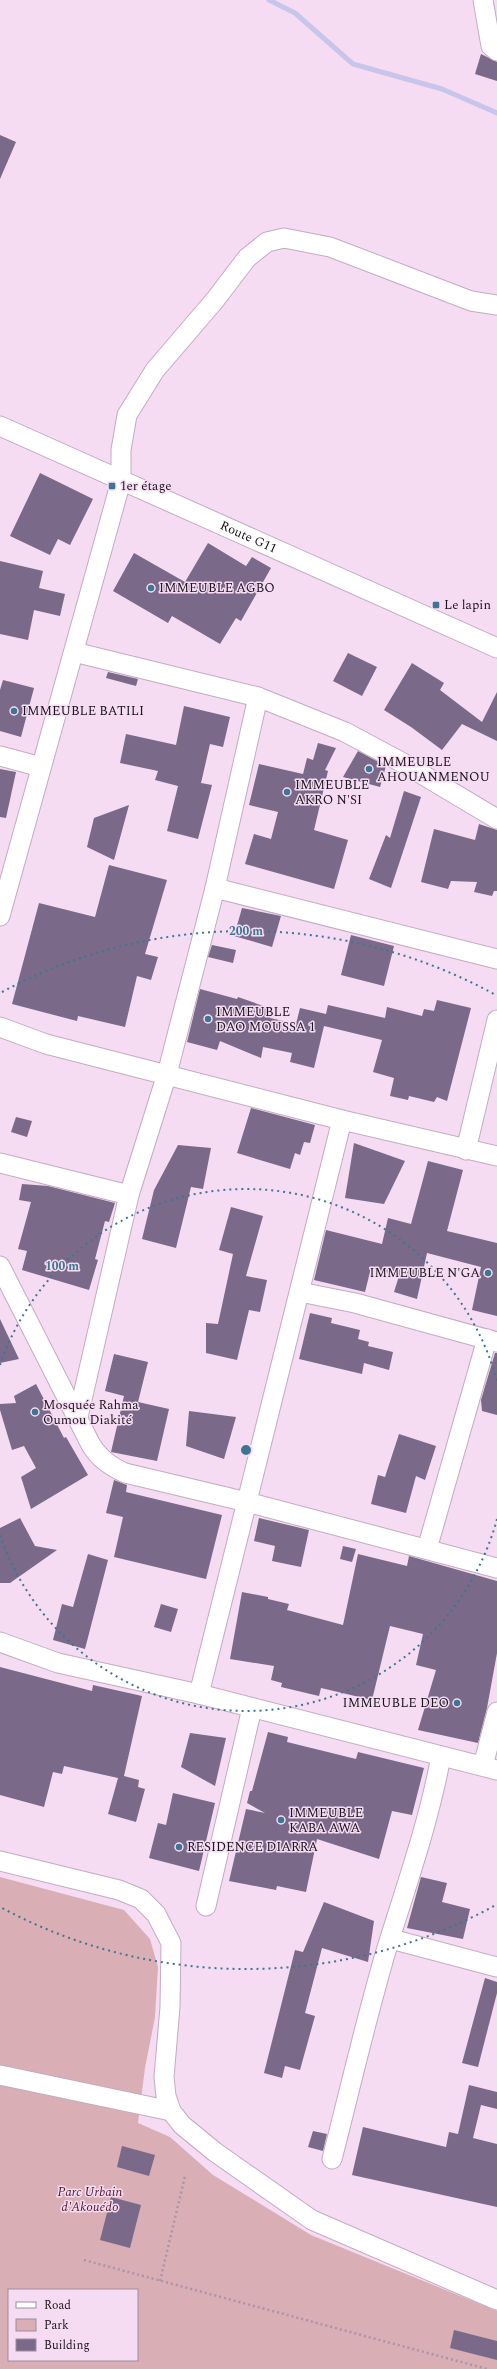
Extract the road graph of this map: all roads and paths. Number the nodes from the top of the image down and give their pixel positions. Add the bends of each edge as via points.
1 (483, 0) edge
2 (497, 51) edge
3 (497, 305) edge
4 (0, 426) edge
5 (121, 481) junction
6 (497, 648) edge
7 (74, 652) junction
8 (258, 697) junction
9 (0, 756) edge
10 (41, 766) junction
11 (497, 818) edge
12 (215, 888) junction
13 (0, 916) edge
14 (497, 959) edge
15 (497, 1020) edge
16 (0, 1027) edge
17 (167, 1074) junction
18 (342, 1120) junction
19 (466, 1150) junction
20 (497, 1156) edge
21 (0, 1163) edge
22 (129, 1195) junction
23 (0, 1266) edge
24 (300, 1292) junction
25 (492, 1340) edge
26 (78, 1417) junction
27 (248, 1502) junction
28 (427, 1549) junction
29 (497, 1568) edge
30 (0, 1642) edge
31 (199, 1694) junction
32 (252, 1708) junction
33 (497, 1712) edge
34 (441, 1756) junction
35 (490, 1768) edge
36 (0, 1861) edge
37 (206, 1906) dead end
38 (391, 1939) junction
39 (497, 1967) edge
40 (0, 2075) edge
41 (171, 2111) junction
42 (332, 2158) dead end
43 (185, 2176) dead end
44 (84, 2260) dead end
45 (160, 2281) junction
46 (497, 2300) edge
47 (487, 2369) edge

1 - 2 street via 491,46
3 - 5 street via 471,301 330,247 284,238 267,242 247,258 155,370 127,414 121,450
4 - 5 street, Route G11
5 - 6 street, Route G11
5 - 7 street
7 - 8 street
7 - 10 street
8 - 11 street via 346,732
8 - 12 street
9 - 10 street
10 - 13 street
12 - 14 street
12 - 17 street
15 - 19 street
16 - 17 street via 46,1044
17 - 18 street
17 - 22 street
18 - 19 street
18 - 24 street
19 - 20 street
21 - 22 street
22 - 26 street
23 - 26 street
24 - 25 street via 355,1303
24 - 27 street
25 - 28 street
26 - 27 street via 99,1457 125,1473
27 - 28 street
27 - 31 street
28 - 29 street
30 - 31 street via 58,1663
31 - 32 street
32 - 34 street
32 - 37 street
33 - 35 street
34 - 35 street
34 - 38 street via 426,1826
36 - 41 street via 119,1890 140,1899 156,1914 171,1943 170,2007 164,2077
38 - 39 street
38 - 42 street
40 - 41 street
41 - 46 street via 182,2125 216,2152 312,2220
43 - 45 path
44 - 45 path
45 - 47 path

